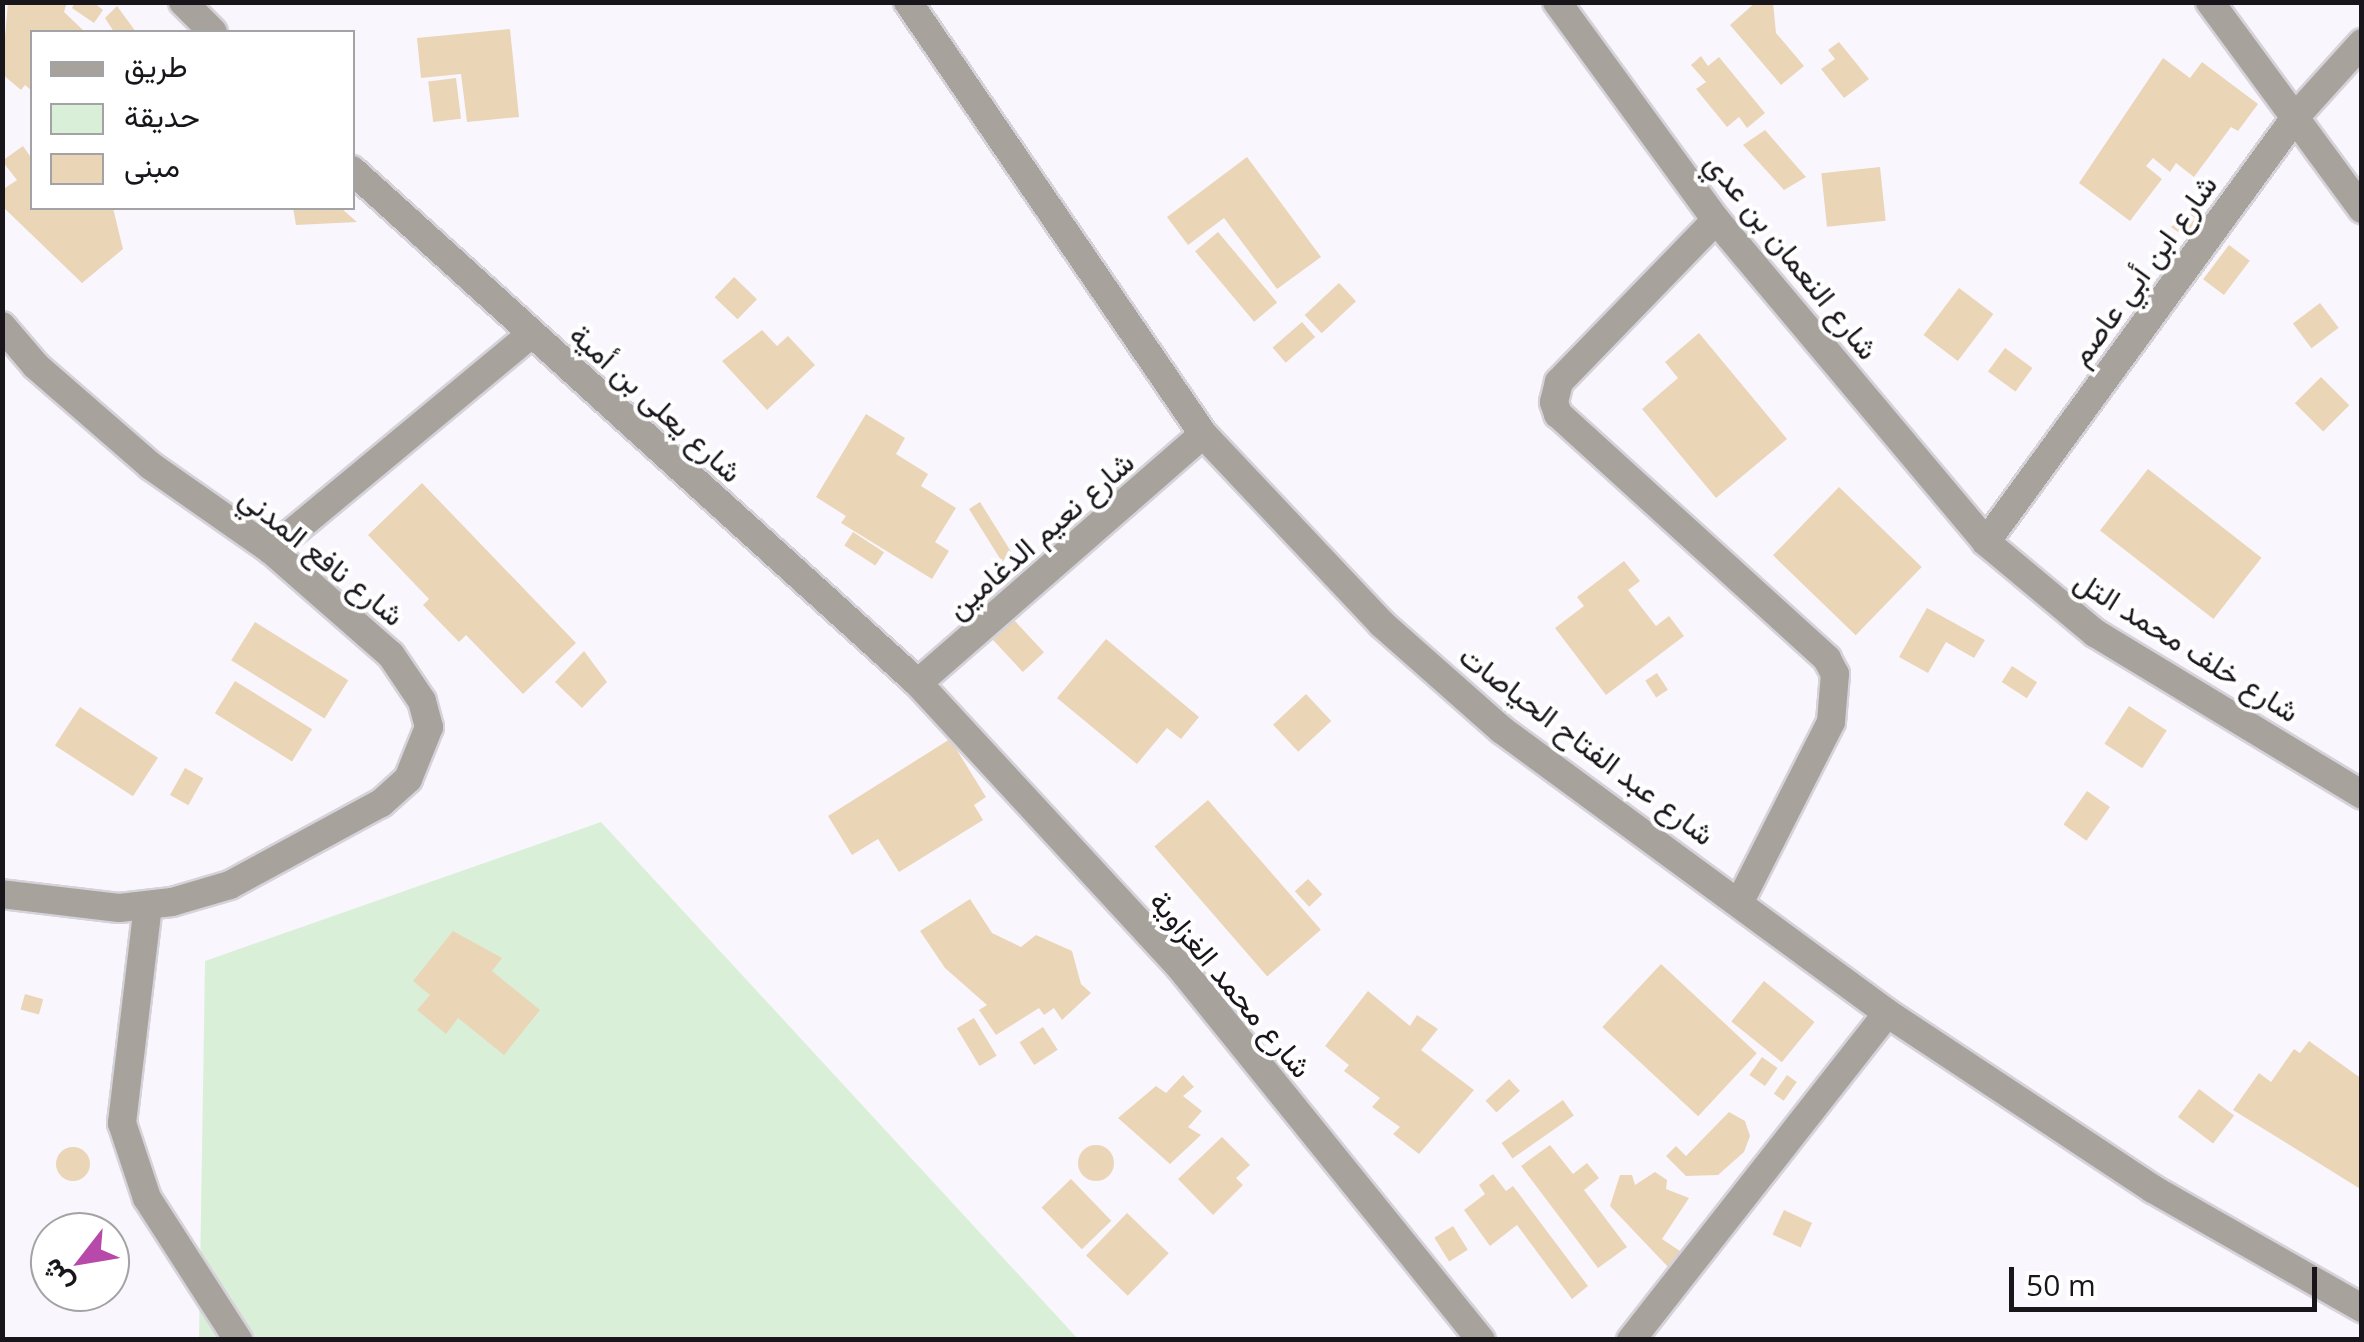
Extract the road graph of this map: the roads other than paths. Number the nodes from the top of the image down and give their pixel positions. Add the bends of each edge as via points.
1 (183, 2) edge
2 (908, 2) edge
3 (1557, 2) edge
4 (2210, 2) edge
5 (211, 30) edge
6 (2362, 44) edge
7 (2296, 116) junction
8 (355, 173) edge
9 (2362, 210) edge
10 (1716, 220) junction
11 (2, 326) edge
12 (530, 334) junction
13 (1203, 434) junction
14 (1986, 542) junction
15 (271, 550) junction
16 (918, 683) junction
17 (2362, 795) edge
18 (2, 894) edge
19 (1740, 902) junction
20 (148, 905) junction
21 (1887, 1013) junction
22 (2362, 1308) edge
23 (238, 1340) edge
24 (1480, 1340) edge
25 (1631, 1340) edge

1 - 5 street
2 - 13 street, شارع عبد الفتاح الحياصات
3 - 10 street, شارع النعمان بن عدي
4 - 7 street
6 - 7 street, شارع ابن أبي عاصم
7 - 9 street
7 - 14 street, شارع ابن أبي عاصم
8 - 12 street, شارع يعلى بن أمية
10 - 14 street, شارع النعمان بن عدي
10 - 19 street via 1559,382 1554,402 1558,414 1827,658 1835,674 1830,722
11 - 15 street, شارع نافع المدني via 36,366 150,466
12 - 15 street
12 - 16 street, شارع يعلى بن أمية
13 - 16 street, شارع نعيم الدغامين
13 - 19 street, شارع عبد الفتاح الحياصات via 1320,563 1476,706
14 - 17 street, شارع خلف محمد التل via 2095,633
15 - 20 street, شارع نافع المدني via 391,655 422,701 429,727 422,753 408,779 381,803 308,848 230,885
16 - 24 street, شارع محمد الغزاوية via 1180,967
18 - 20 street, شارع نافع المدني via 119,908
19 - 21 street, شارع عبد الفتاح الحياصات
20 - 23 street via 122,1124 147,1198
21 - 22 street, شارع عبد الفتاح الحياصات via 2152,1189
21 - 25 street

